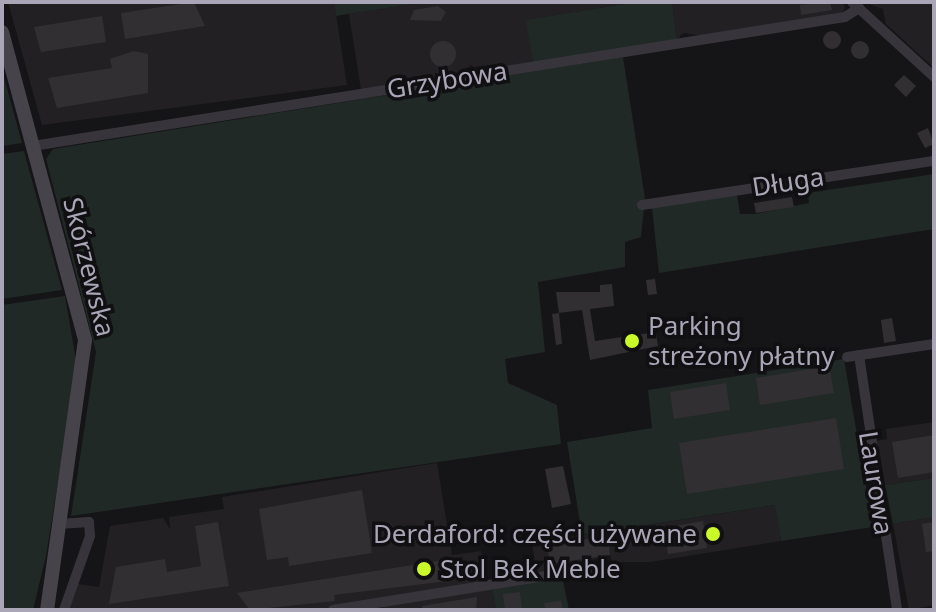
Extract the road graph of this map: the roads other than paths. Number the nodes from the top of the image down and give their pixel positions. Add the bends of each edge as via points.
1 (856, 5) edge
2 (2, 32) edge
3 (934, 77) edge
4 (33, 146) junction
5 (934, 161) edge
6 (642, 205) dead end
7 (934, 344) edge
8 (859, 355) junction
9 (847, 357) dead end
10 (59, 524) junction
11 (594, 568) dead end
12 (44, 610) edge
13 (64, 610) edge
14 (333, 610) edge
15 (897, 610) edge

1 - 3 street
1 - 4 street, Grzybowa via 845,17
2 - 4 street, Skórzewska
4 - 10 street, Skórzewska via 86,353
5 - 6 street, Długa
7 - 8 street
8 - 9 street
8 - 15 street, Laurowa
10 - 12 street, Skórzewska
10 - 13 street via 89,522 90,531
11 - 14 street

